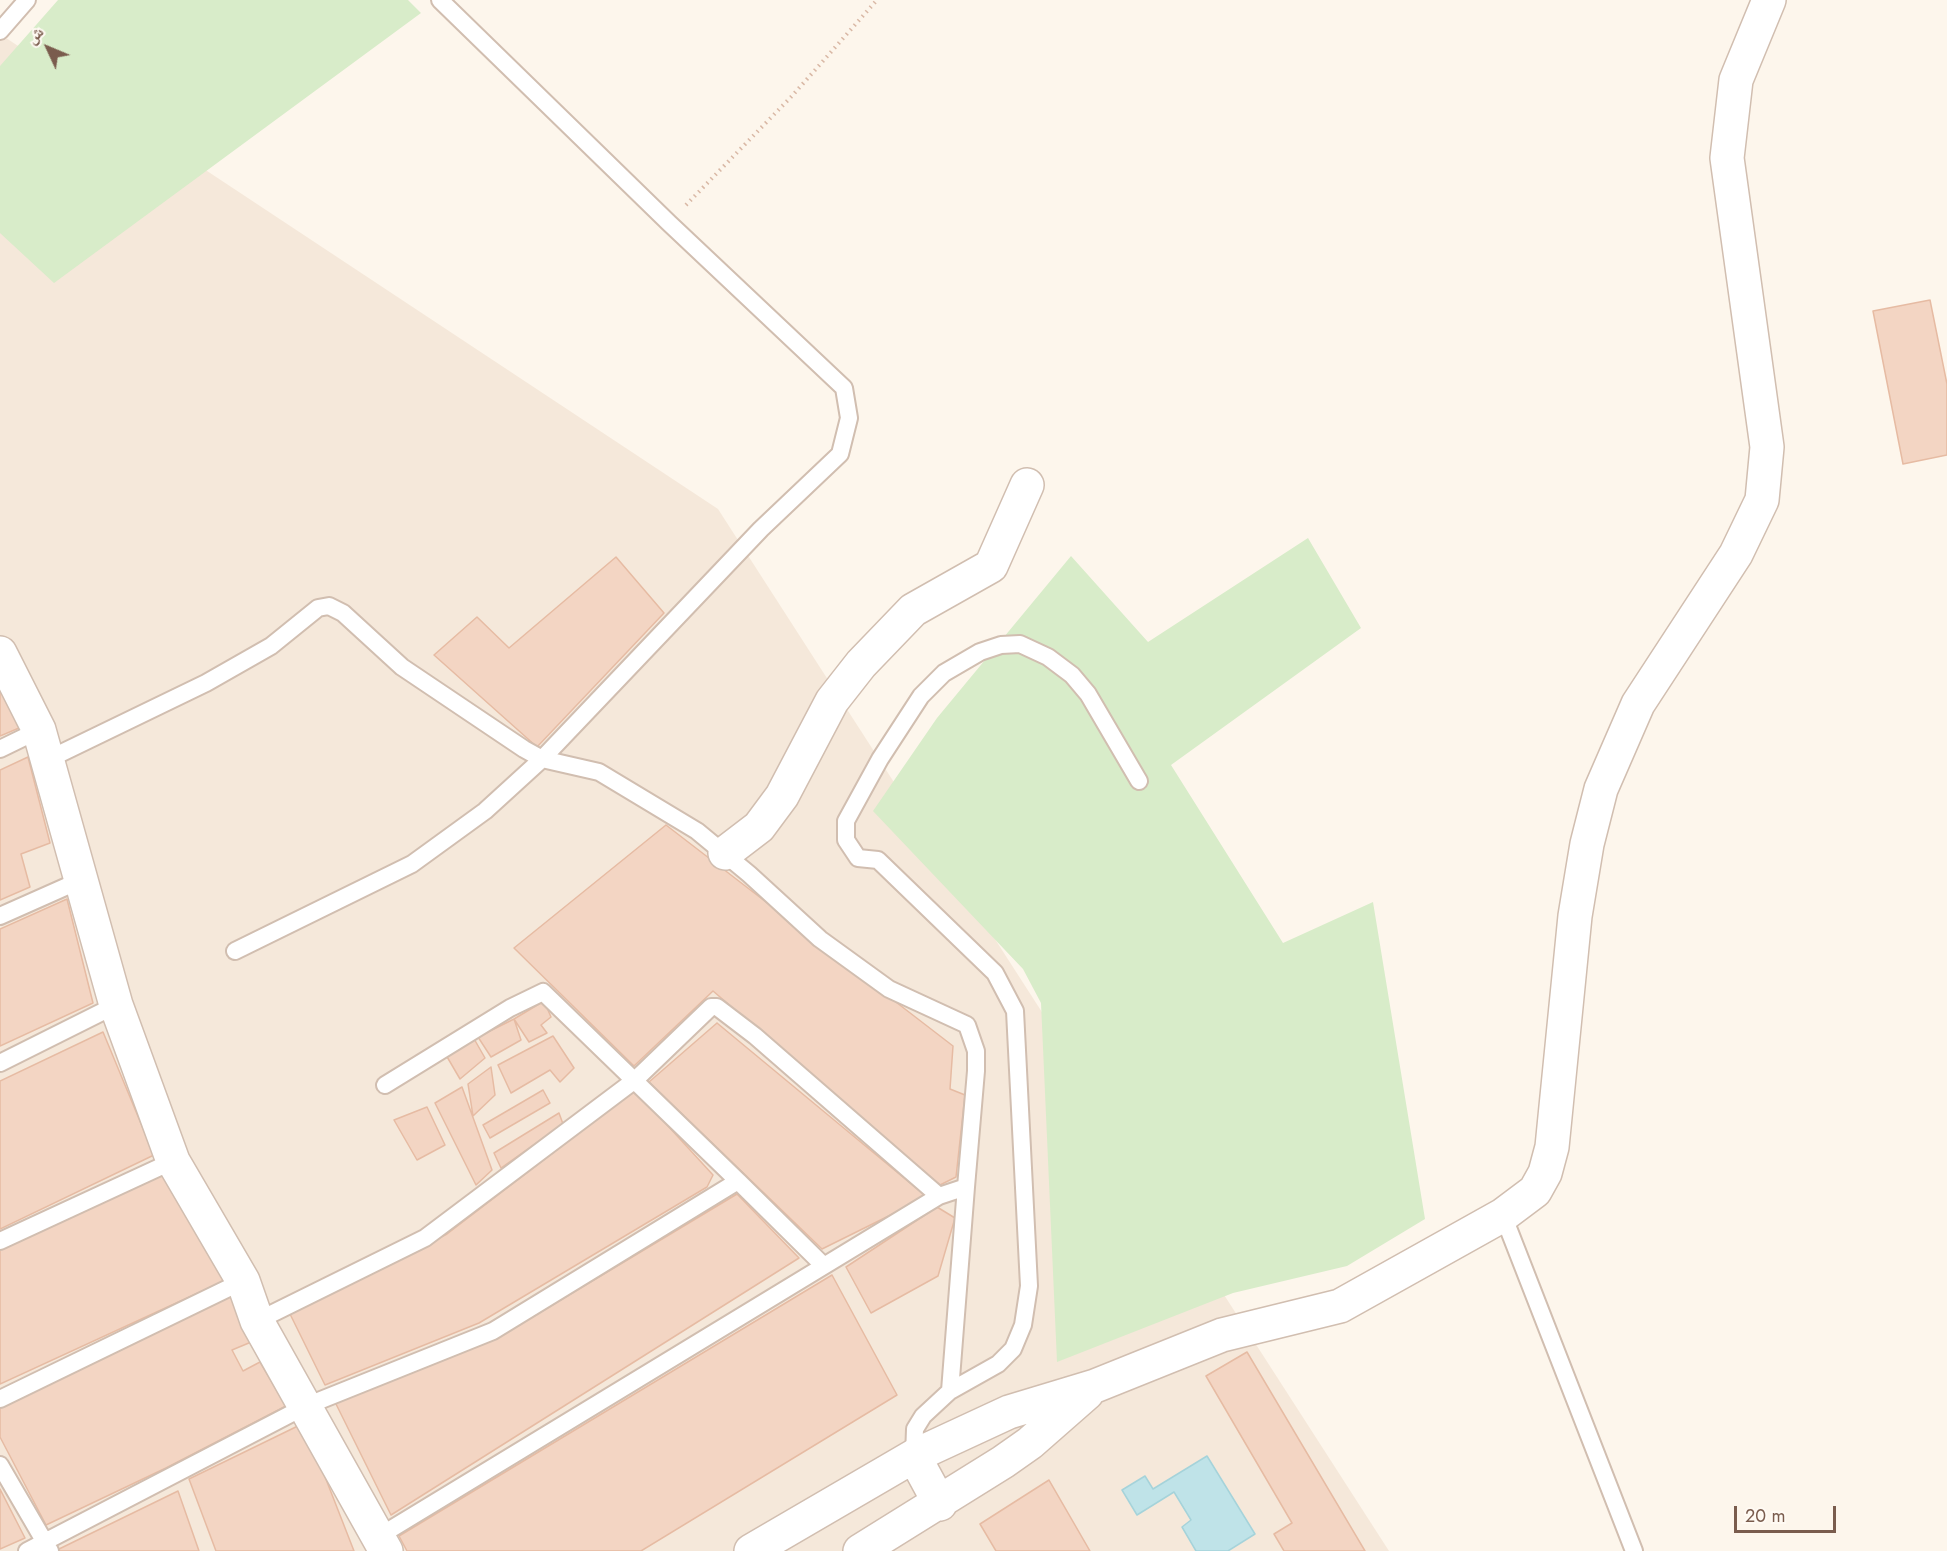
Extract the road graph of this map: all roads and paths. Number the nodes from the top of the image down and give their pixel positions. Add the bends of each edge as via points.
1 (27, 0) edge
2 (440, 0) edge
3 (877, 0) edge
4 (1769, 0) edge
5 (0, 31) edge
6 (669, 223) junction
7 (1028, 484) dead end
8 (0, 653) edge
9 (44, 745) junction
10 (0, 749) edge
11 (542, 759) junction
12 (1139, 781) dead end
13 (725, 853) junction
14 (81, 880) junction
15 (0, 916) edge
16 (235, 951) dead end
17 (116, 1005) junction
18 (0, 1063) edge
19 (635, 1080) junction
20 (385, 1085) dead end
21 (173, 1161) junction
22 (738, 1181) junction
23 (966, 1187) junction
24 (939, 1196) junction
25 (1503, 1215) junction
26 (0, 1241) edge
27 (824, 1266) junction
28 (243, 1281) junction
29 (257, 1321) junction
30 (1095, 1386) junction
31 (950, 1391) junction
32 (0, 1399) edge
33 (306, 1406) junction
34 (914, 1456) junction
35 (0, 1465) edge
36 (940, 1504) junction
37 (382, 1544) edge
38 (48, 1547) edge
39 (27, 1551) edge
40 (751, 1551) edge
41 (860, 1551) edge
42 (1635, 1551) edge

1 - 5 lane
2 - 6 lane
3 - 6 path via 792,96
4 - 25 street via 1736,80 1727,158 1767,447 1762,500 1736,554 1638,704 1601,789 1575,916 1552,1147 1545,1173 1534,1191
6 - 11 lane via 844,388 849,418 840,454 753,538
7 - 13 street via 991,566 913,610 861,664 832,701 782,796 759,827
8 - 9 street
9 - 10 lane
9 - 11 lane via 206,683 271,646 318,608 329,606 343,613 402,667
9 - 14 street
11 - 13 lane via 599,772 697,831
11 - 16 lane via 485,811 412,864
12 - 31 lane via 1088,694 1072,675 1048,657 1020,644 1001,645 944,673 921,696 846,821 846,840 858,858 878,860 986,965 1005,988 1015,1011 1029,1286 1023,1325 1013,1349 998,1364
13 - 23 lane via 820,939 890,989 966,1025 972,1035 976,1061
14 - 15 lane
14 - 17 street
17 - 18 lane
17 - 21 street
19 - 20 lane via 543,992
19 - 22 lane
19 - 24 lane via 707,1010 717,1007
19 - 29 lane via 424,1238
21 - 26 lane
21 - 28 street
22 - 27 lane
22 - 33 lane via 493,1331
23 - 24 lane
23 - 31 lane
24 - 27 lane
25 - 30 street via 1340,1306 1222,1335
25 - 42 lane
27 - 37 lane
28 - 29 street
28 - 32 lane
29 - 33 street
30 - 34 street via 1009,1412
30 - 36 street via 1030,1443
31 - 34 lane via 915,1429
33 - 37 street
33 - 38 lane
34 - 36 street
34 - 40 street
35 - 38 lane
36 - 41 street
38 - 39 lane

